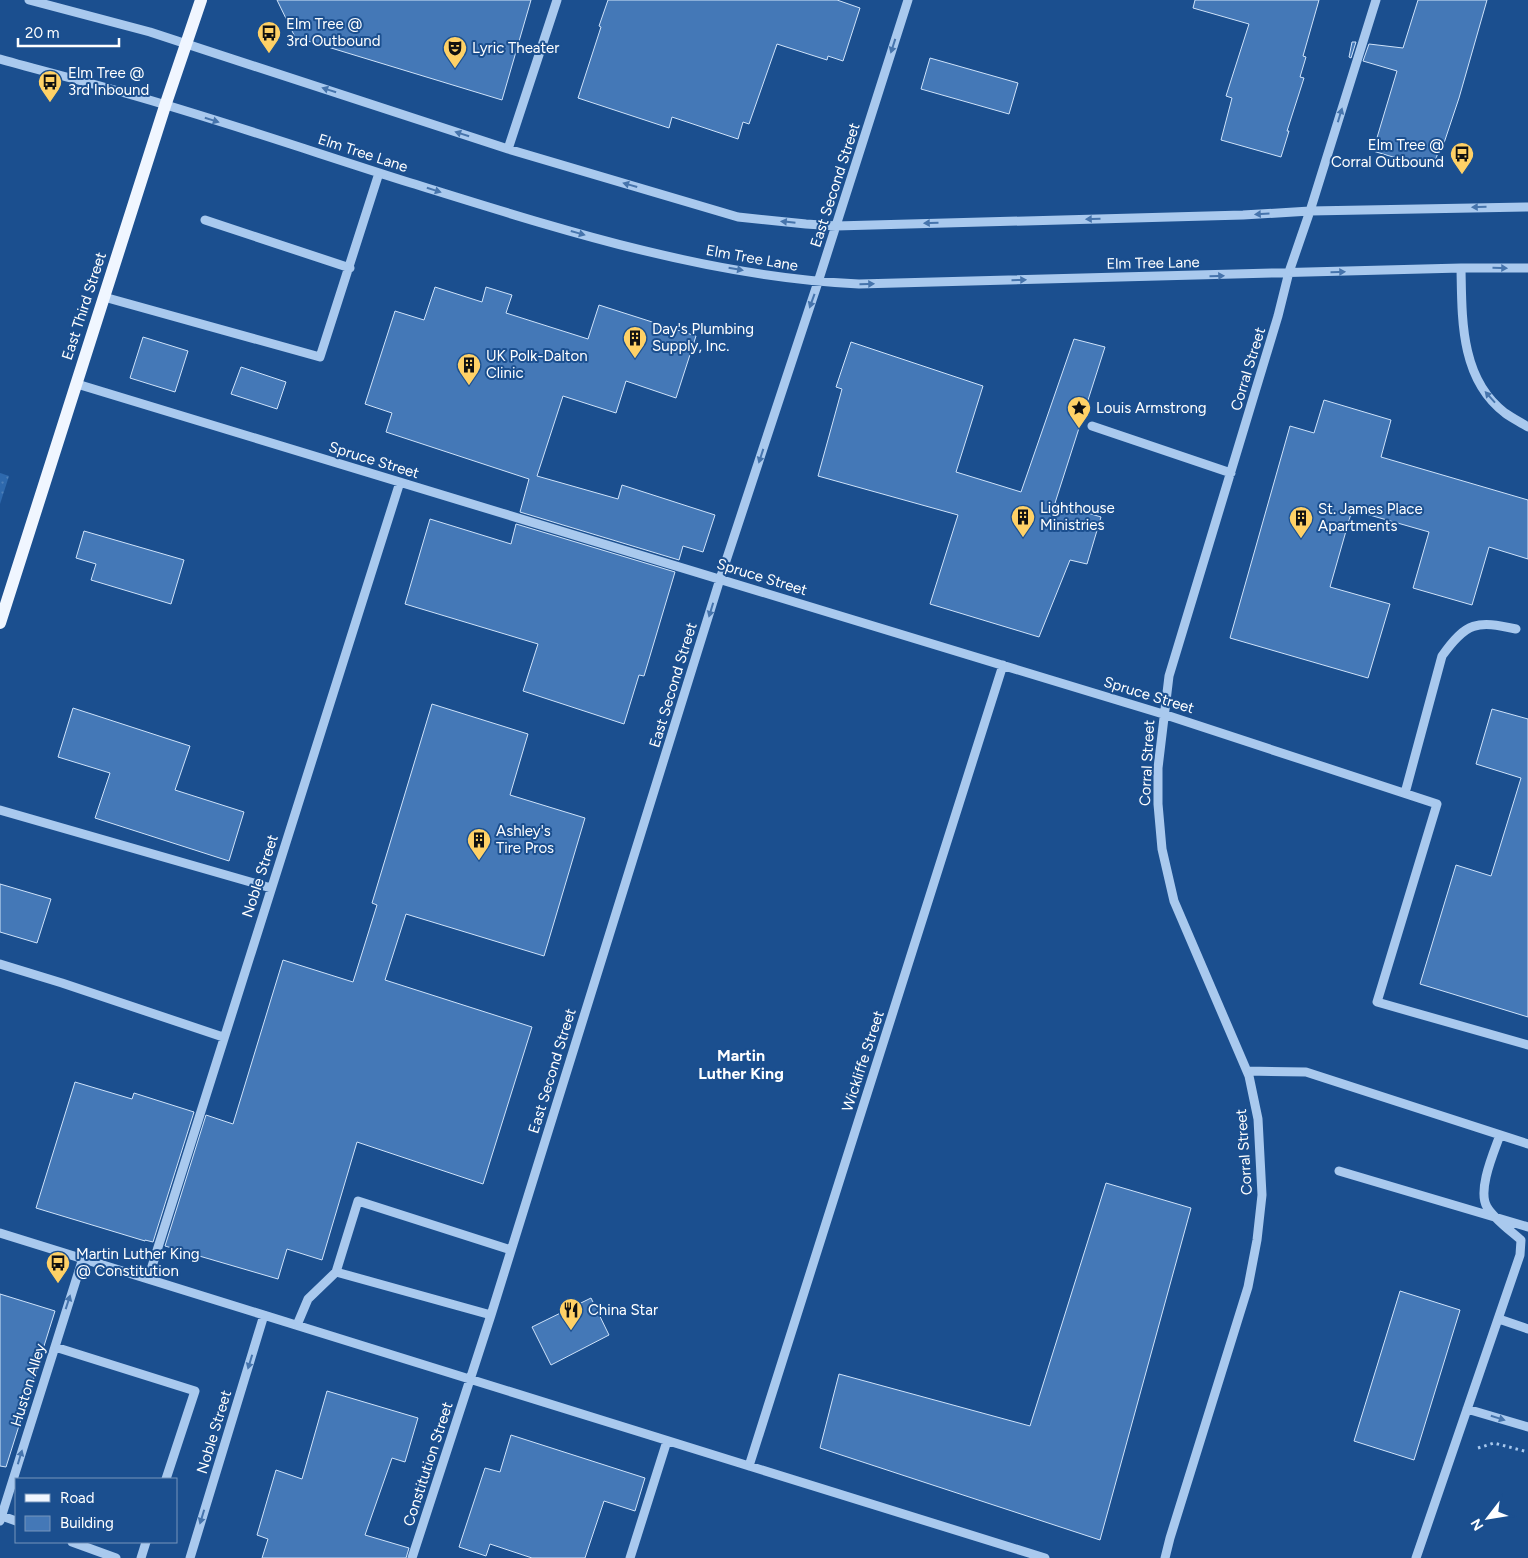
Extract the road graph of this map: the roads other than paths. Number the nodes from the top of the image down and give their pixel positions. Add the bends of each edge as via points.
1 (29, 0) edge
2 (201, 0) edge
3 (557, 0) edge
4 (908, 0) edge
5 (1376, 0) edge
6 (186, 46) junction
7 (0, 59) edge
8 (165, 106) junction
9 (508, 149) junction
10 (379, 173) junction
11 (1528, 207) edge
12 (1310, 212) junction
13 (205, 220) dead end
14 (836, 226) junction
15 (350, 268) junction
16 (1461, 268) junction
17 (1528, 268) edge
18 (1289, 272) junction
19 (818, 282) junction
20 (104, 298) junction
21 (77, 384) junction
22 (1092, 426) dead end
23 (1528, 426) edge
24 (1231, 473) junction
25 (400, 482) junction
26 (720, 579) junction
27 (0, 623) edge
28 (1516, 629) dead end
29 (1003, 665) junction
30 (1163, 714) junction
31 (1405, 794) junction
32 (0, 810) edge
33 (270, 888) junction
34 (0, 964) edge
35 (223, 1037) junction
36 (1528, 1045) edge
37 (1247, 1071) junction
38 (1500, 1135) junction
39 (1528, 1144) edge
40 (1339, 1171) dead end
41 (1496, 1217) junction
42 (1528, 1227) edge
43 (0, 1233) edge
44 (511, 1250) junction
45 (82, 1258) junction
46 (336, 1272) junction
47 (148, 1279) junction
48 (264, 1315) junction
49 (490, 1315) junction
50 (1499, 1319) junction
51 (297, 1325) junction
52 (1528, 1328) edge
53 (54, 1346) junction
54 (470, 1379) junction
55 (1468, 1408) junction
56 (1528, 1427) edge
57 (666, 1440) junction
58 (749, 1466) junction
59 (166, 1478) edge
60 (1, 1518) edge
61 (15, 1521) edge
62 (75, 1543) edge
63 (146, 1543) edge
64 (116, 1558) edge
65 (141, 1558) edge
66 (190, 1558) edge
67 (412, 1558) edge
68 (630, 1558) edge
69 (1045, 1558) edge
70 (1165, 1558) edge
71 (1416, 1558) edge

1 - 6 street via 150,32
2 - 6 main road, East Third Street
3 - 9 street
4 -> 14 street, East Second Street
12 -> 5 street, Corral Street
6 - 8 main road, East Third Street
9 -> 6 street
7 - 8 street, Elm Tree Lane
8 -> 10 street, Elm Tree Lane
8 - 20 main road, East Third Street
14 -> 9 street via 738,217
10 - 15 street
10 -> 19 street, Elm Tree Lane via 635,249 709,265
11 -> 12 street
12 -> 14 street
12 - 18 street, Corral Street
13 - 15 street
14 - 19 street, East Second Street
15 - 20 street via 320,357
16 -> 17 street, Elm Tree Lane
18 -> 16 street, Elm Tree Lane
23 -> 16 street via 1504,412 1485,392 1471,366 1462,312
19 -> 18 street, Elm Tree Lane via 878,284
18 - 24 street, Corral Street
19 -> 26 street, East Second Street
20 - 21 main road, East Third Street
21 - 25 street, Spruce Street
21 - 27 main road, East Third Street
22 - 24 street
24 - 30 street, Corral Street via 1169,676
25 - 26 street, Spruce Street
25 - 33 street, Noble Street
26 - 29 street, Spruce Street
26 -> 44 street, East Second Street
28 - 31 street via 1490,624 1471,626 1453,640 1442,656
29 - 30 street, Spruce Street
29 - 58 street, Wickliffe Street
30 - 31 street, Spruce Street
30 - 37 street, Corral Street via 1158,804 1162,849 1174,901
31 - 36 street, Spruce Street via 1437,804 1377,1002
32 - 33 street
33 - 35 street, Noble Street
34 - 35 street
35 - 47 street, Noble Street
37 - 38 street via 1306,1072
37 - 70 street, Corral Street via 1258,1119 1262,1195 1257,1240 1248,1287
38 - 39 street
38 - 41 street via 1484,1188 1486,1206
40 - 41 street
41 - 42 street
41 - 50 street via 1521,1240 1520,1256
43 - 45 street
44 - 46 street via 358,1201
44 - 49 street, East Second Street
45 - 47 street
53 -> 45 street, Huston Alley
46 - 49 street
46 - 51 street via 308,1299
47 - 48 street
48 - 51 street
48 -> 66 street, Noble Street
49 - 54 street, East Second Street
50 - 52 street
50 - 55 street
51 - 54 street
53 - 59 street via 195,1391
60 -> 53 street, Huston Alley
54 - 57 street
54 - 67 street, Constitution Street
55 -> 56 street
55 - 71 street
57 - 58 street
57 - 68 street
58 - 69 street
60 - 61 street
62 - 64 street
63 - 65 street

